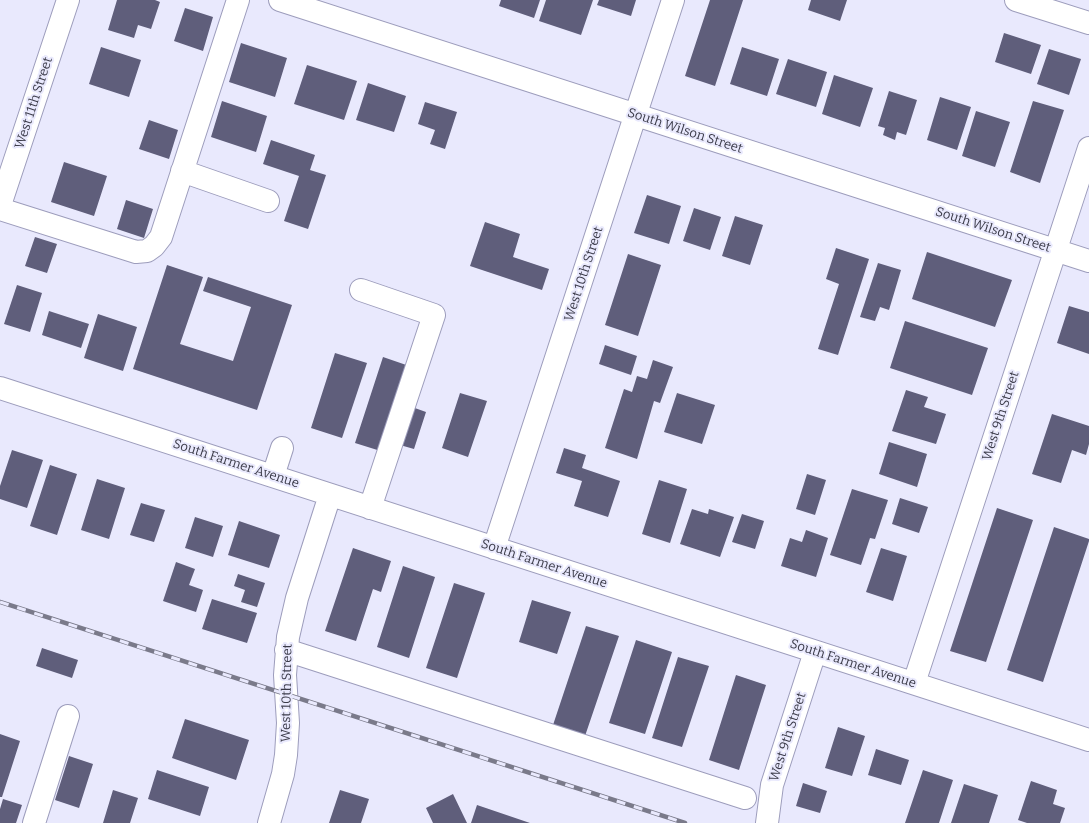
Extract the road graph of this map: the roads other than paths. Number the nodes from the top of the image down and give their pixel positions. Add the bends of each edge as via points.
1 (68, 0) edge
2 (238, 0) edge
3 (280, 0) edge
4 (673, 0) edge
5 (1016, 0) edge
6 (1089, 23) edge
7 (636, 115) junction
8 (1089, 148) edge
9 (182, 171) junction
10 (268, 201) dead end
11 (0, 205) edge
12 (0, 209) edge
13 (1055, 250) junction
14 (1089, 261) edge
15 (361, 290) dead end
16 (0, 388) edge
17 (282, 448) dead end
18 (273, 476) junction
19 (330, 495) junction
20 (370, 508) junction
21 (494, 548) junction
22 (286, 650) junction
23 (815, 652) junction
24 (914, 683) junction
25 (68, 716) dead end
26 (1089, 740) edge
27 (745, 798) dead end
28 (34, 823) edge
29 (269, 823) edge
30 (768, 823) edge

1 - 11 street, West 11th Street
2 - 9 street
3 - 7 street, South Wilson Street
4 - 7 street, West 10th Street
5 - 6 street
7 - 13 street, South Wilson Street
7 - 21 street, West 10th Street
8 - 13 street, West 9th Street
9 - 10 street
9 - 12 street via 161,237 147,251 126,250
13 - 14 street, South Wilson Street
13 - 24 street, West 9th Street
15 - 20 street via 434,315
16 - 18 street, South Farmer Avenue
17 - 18 street
18 - 19 street, South Farmer Avenue
19 - 20 street, South Farmer Avenue
19 - 22 street, West 10th Street via 297,598
20 - 21 street, South Farmer Avenue
21 - 23 street, South Farmer Avenue
22 - 27 street
22 - 29 street, West 10th Street via 287,748 283,774
23 - 24 street, South Farmer Avenue
23 - 30 street, West 9th Street via 772,785
24 - 26 street, South Farmer Avenue
25 - 28 street

